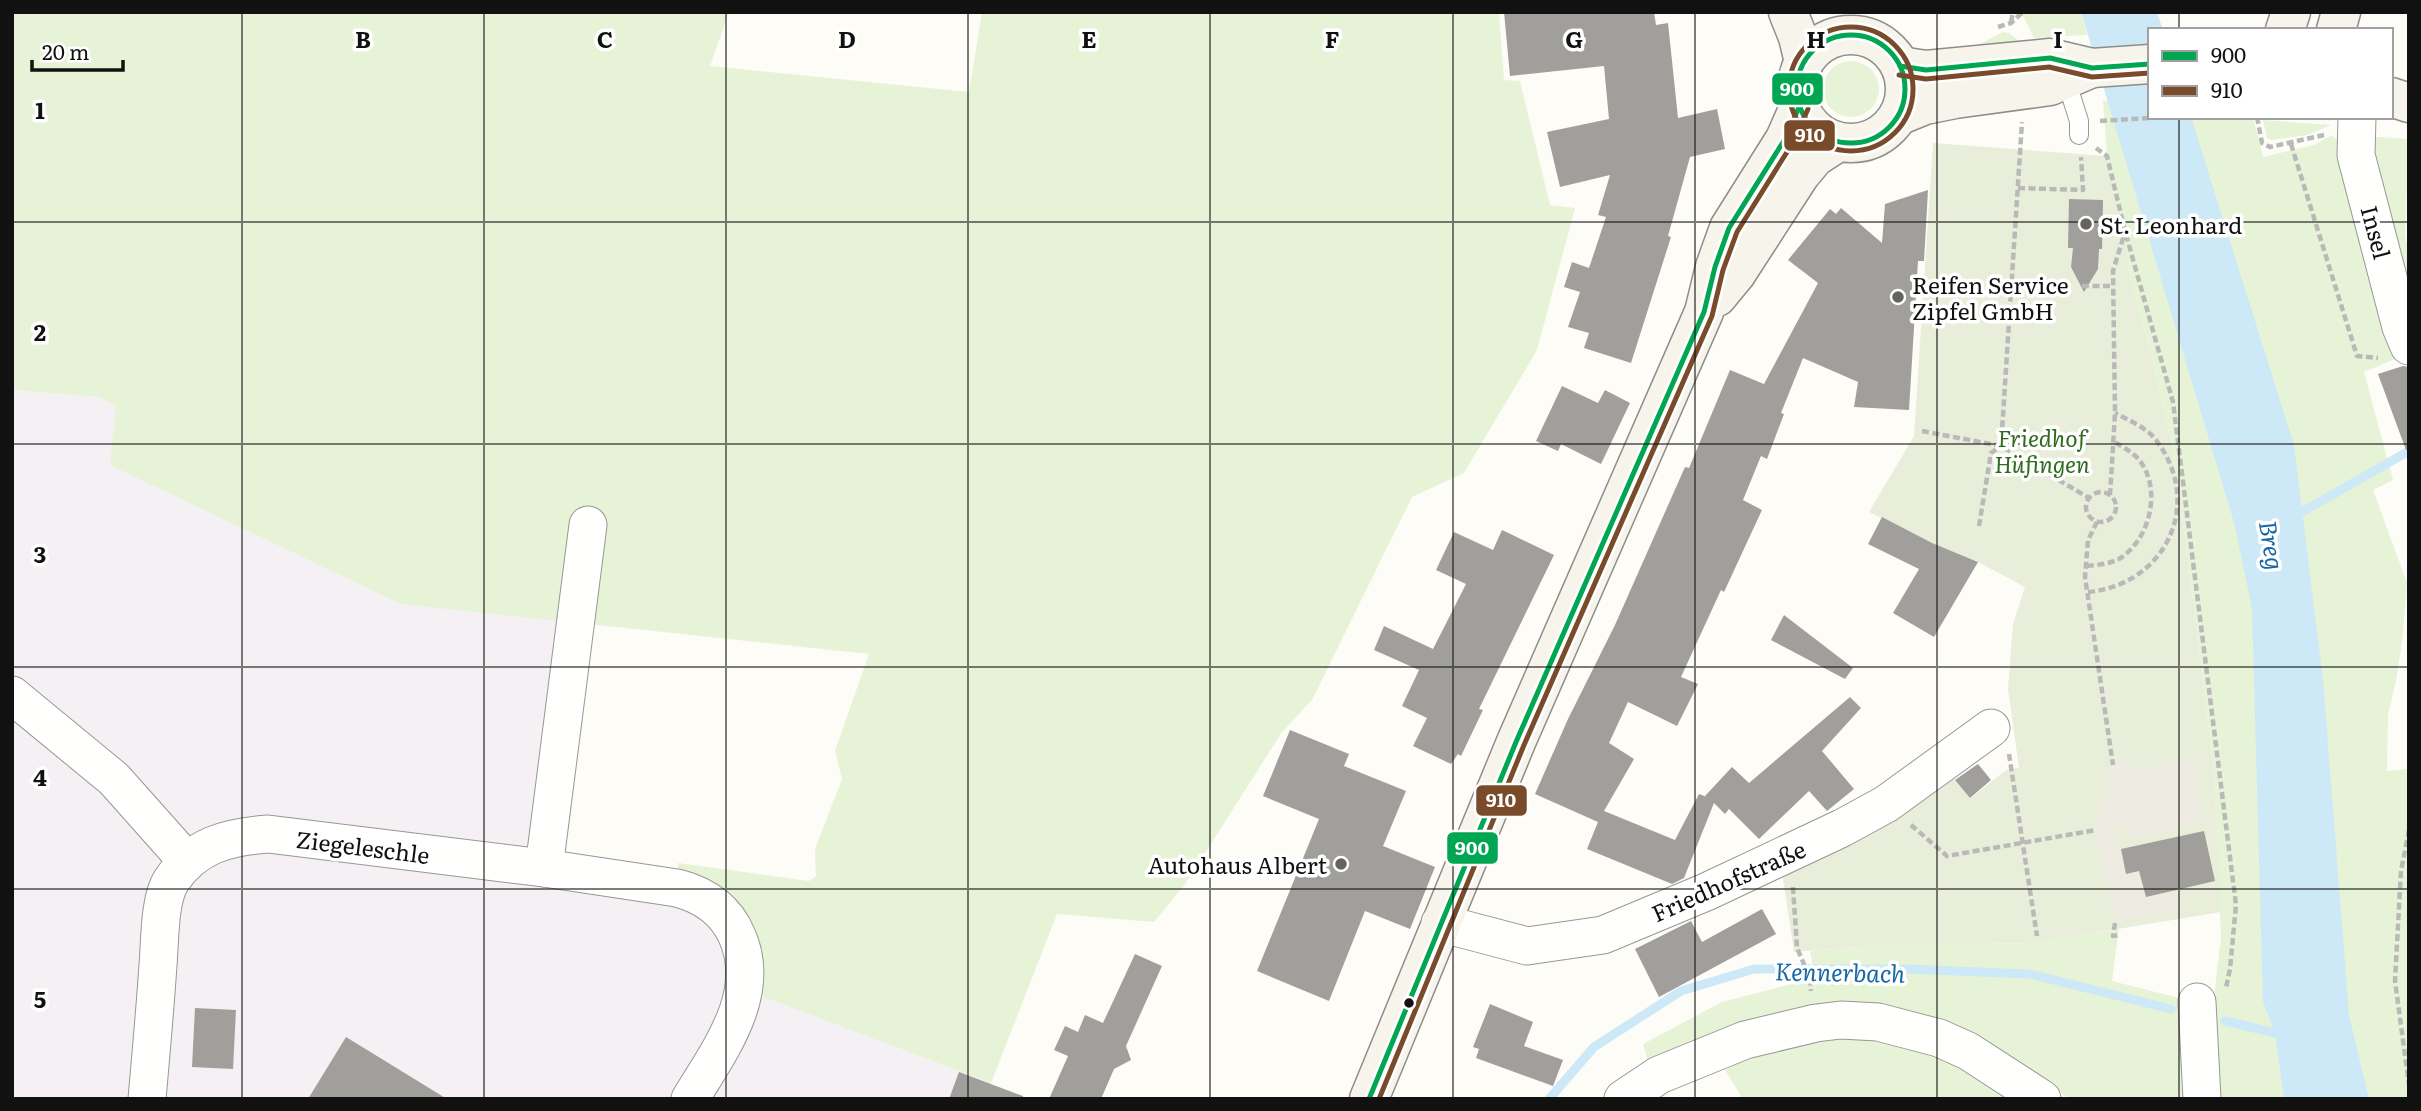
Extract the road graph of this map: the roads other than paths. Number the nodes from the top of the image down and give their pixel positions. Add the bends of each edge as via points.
1 (1788, 12) edge
2 (1841, 24) edge
3 (1804, 62) junction
4 (2148, 64) edge
5 (1900, 66) junction
6 (2079, 74) junction
7 (1800, 106) junction
8 (1898, 116) junction
9 (2357, 119) edge
10 (2079, 135) road end
11 (1838, 142) junction
12 (1704, 312) junction
13 (2396, 352) edge
14 (588, 525) dead end
15 (12, 695) edge
16 (1991, 728) road end
17 (187, 861) junction
18 (544, 868) junction
19 (1440, 923) junction
20 (2197, 1002) road end
21 (147, 1099) edge
22 (690, 1099) edge
23 (1369, 1099) edge
24 (1623, 1099) edge
25 (2042, 1099) edge
26 (2202, 1099) edge

1 - 3 main road
2 - 3 main road via 1832,39
2 - 5 main road via 1887,49
3 - 7 main road via 1798,83
4 - 6 main road
5 - 6 main road via 1926,70 2050,58
5 - 8 main road via 1905,88
6 - 8 main road via 2050,86 1925,105
6 - 10 lane
7 - 11 main road via 1810,124
7 - 12 main road via 1730,228
8 - 11 main road via 1877,136 1863,142
9 - 13 street, Insel via 2356,155 2401,327
11 - 12 main road via 1800,174 1736,274
12 - 19 main road
14 - 18 street
15 - 17 street via 114,779
16 - 19 street, Friedhofstraße via 1886,804 1842,828 1603,935 1527,946
17 - 18 street, Ziegeleschle via 218,841 268,834
17 - 21 street, Ziegeleschle via 169,884 162,916
18 - 22 street, Ziegeleschle via 697,894 733,925 744,951 746,982 727,1038
19 - 23 main road
20 - 26 street
24 - 25 street via 1660,1075 1745,1040 1841,1020 1878,1022 1939,1038 1968,1051

